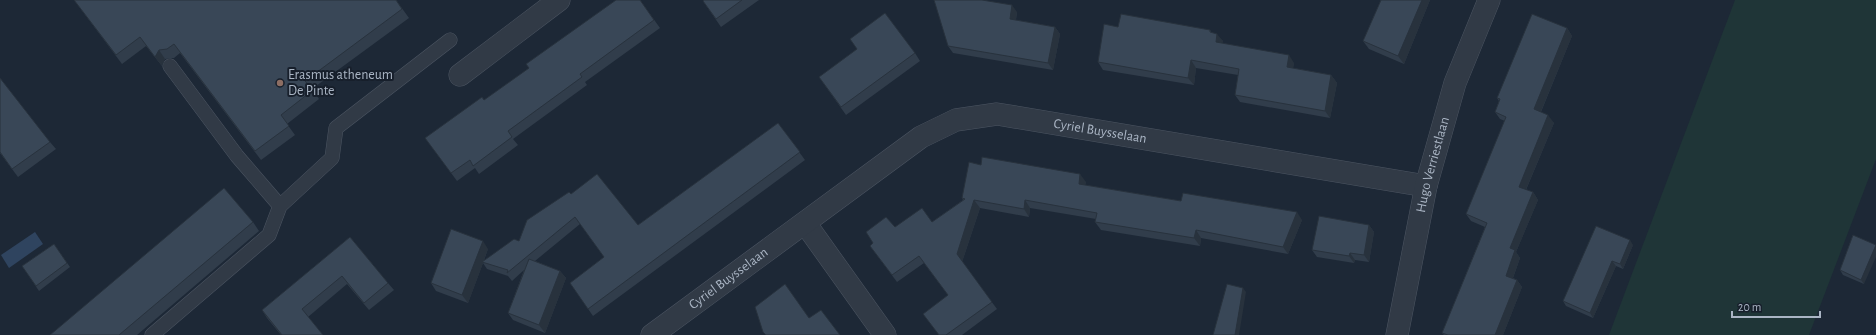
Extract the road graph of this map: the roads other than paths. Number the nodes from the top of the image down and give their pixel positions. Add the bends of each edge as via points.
1 (559, 0) edge
2 (1489, 0) edge
3 (450, 40) dead end
4 (170, 66) dead end
5 (460, 75) dead end
6 (1426, 186) junction
7 (280, 206) junction
8 (805, 223) junction
9 (152, 335) edge
10 (652, 335) edge
11 (885, 335) edge
12 (1397, 335) edge

1 - 5 street
2 - 6 street, Hugo Verriestlaan via 1455,83
3 - 7 lane via 336,128 332,158
4 - 7 lane via 237,156
6 - 8 street, Cyriel Buysselaan via 997,114 956,120 920,137
6 - 12 street, Hugo Verriestlaan
7 - 9 lane via 269,235
8 - 10 street, Cyriel Buysselaan
8 - 11 street

